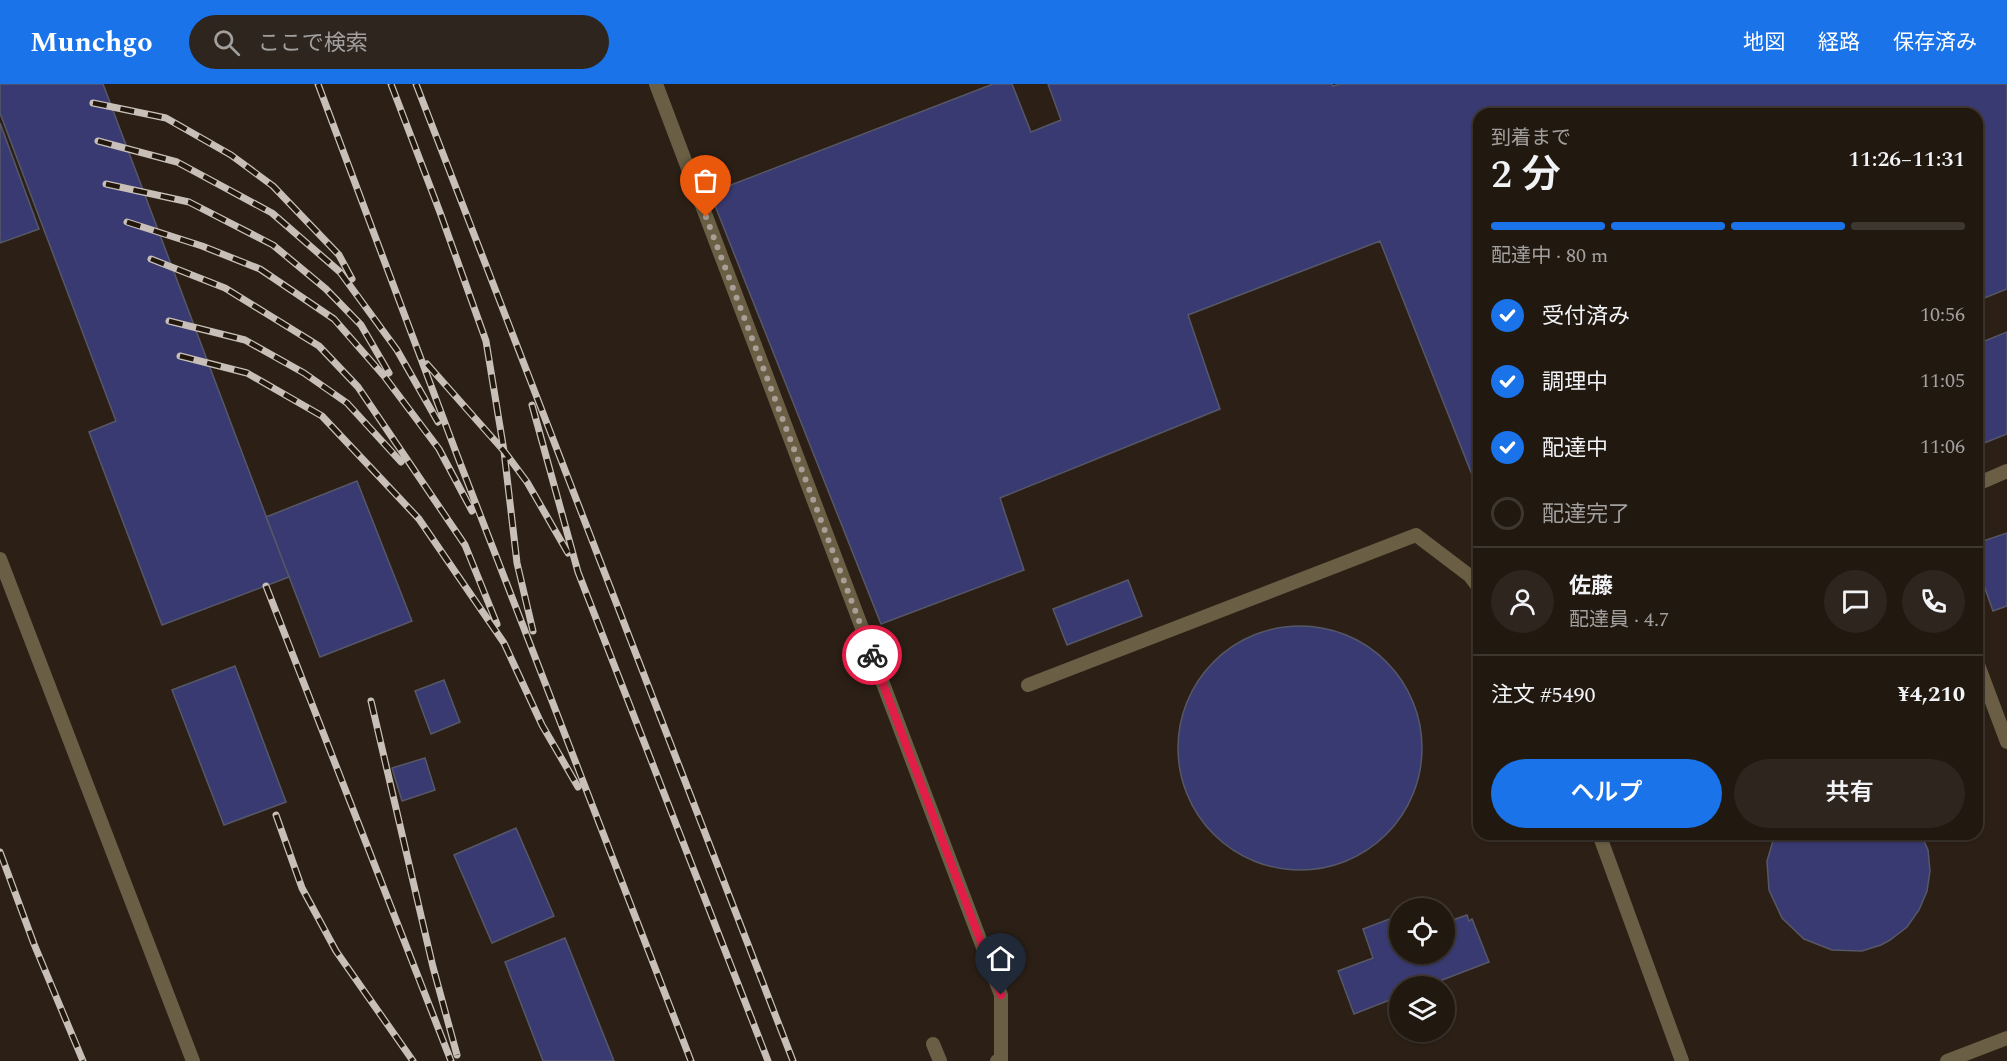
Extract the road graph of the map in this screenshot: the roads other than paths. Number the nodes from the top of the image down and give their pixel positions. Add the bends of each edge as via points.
1 (656, 84) edge
2 (2007, 471) edge
3 (1983, 481) edge
4 (0, 559) edge
5 (1473, 580) edge
6 (1983, 678) edge
7 (1028, 684) dead end
8 (2007, 742) edge
9 (1601, 840) edge
10 (2007, 1038) edge
11 (933, 1044) dead end
12 (193, 1061) edge
13 (940, 1061) edge
14 (997, 1061) edge
15 (1682, 1061) edge
16 (1947, 1061) edge

1 - 14 lane via 1001,995 1001,1059
2 - 3 lane
4 - 12 lane
5 - 7 lane via 1416,535
6 - 8 lane
9 - 15 lane
10 - 16 lane
11 - 13 lane

